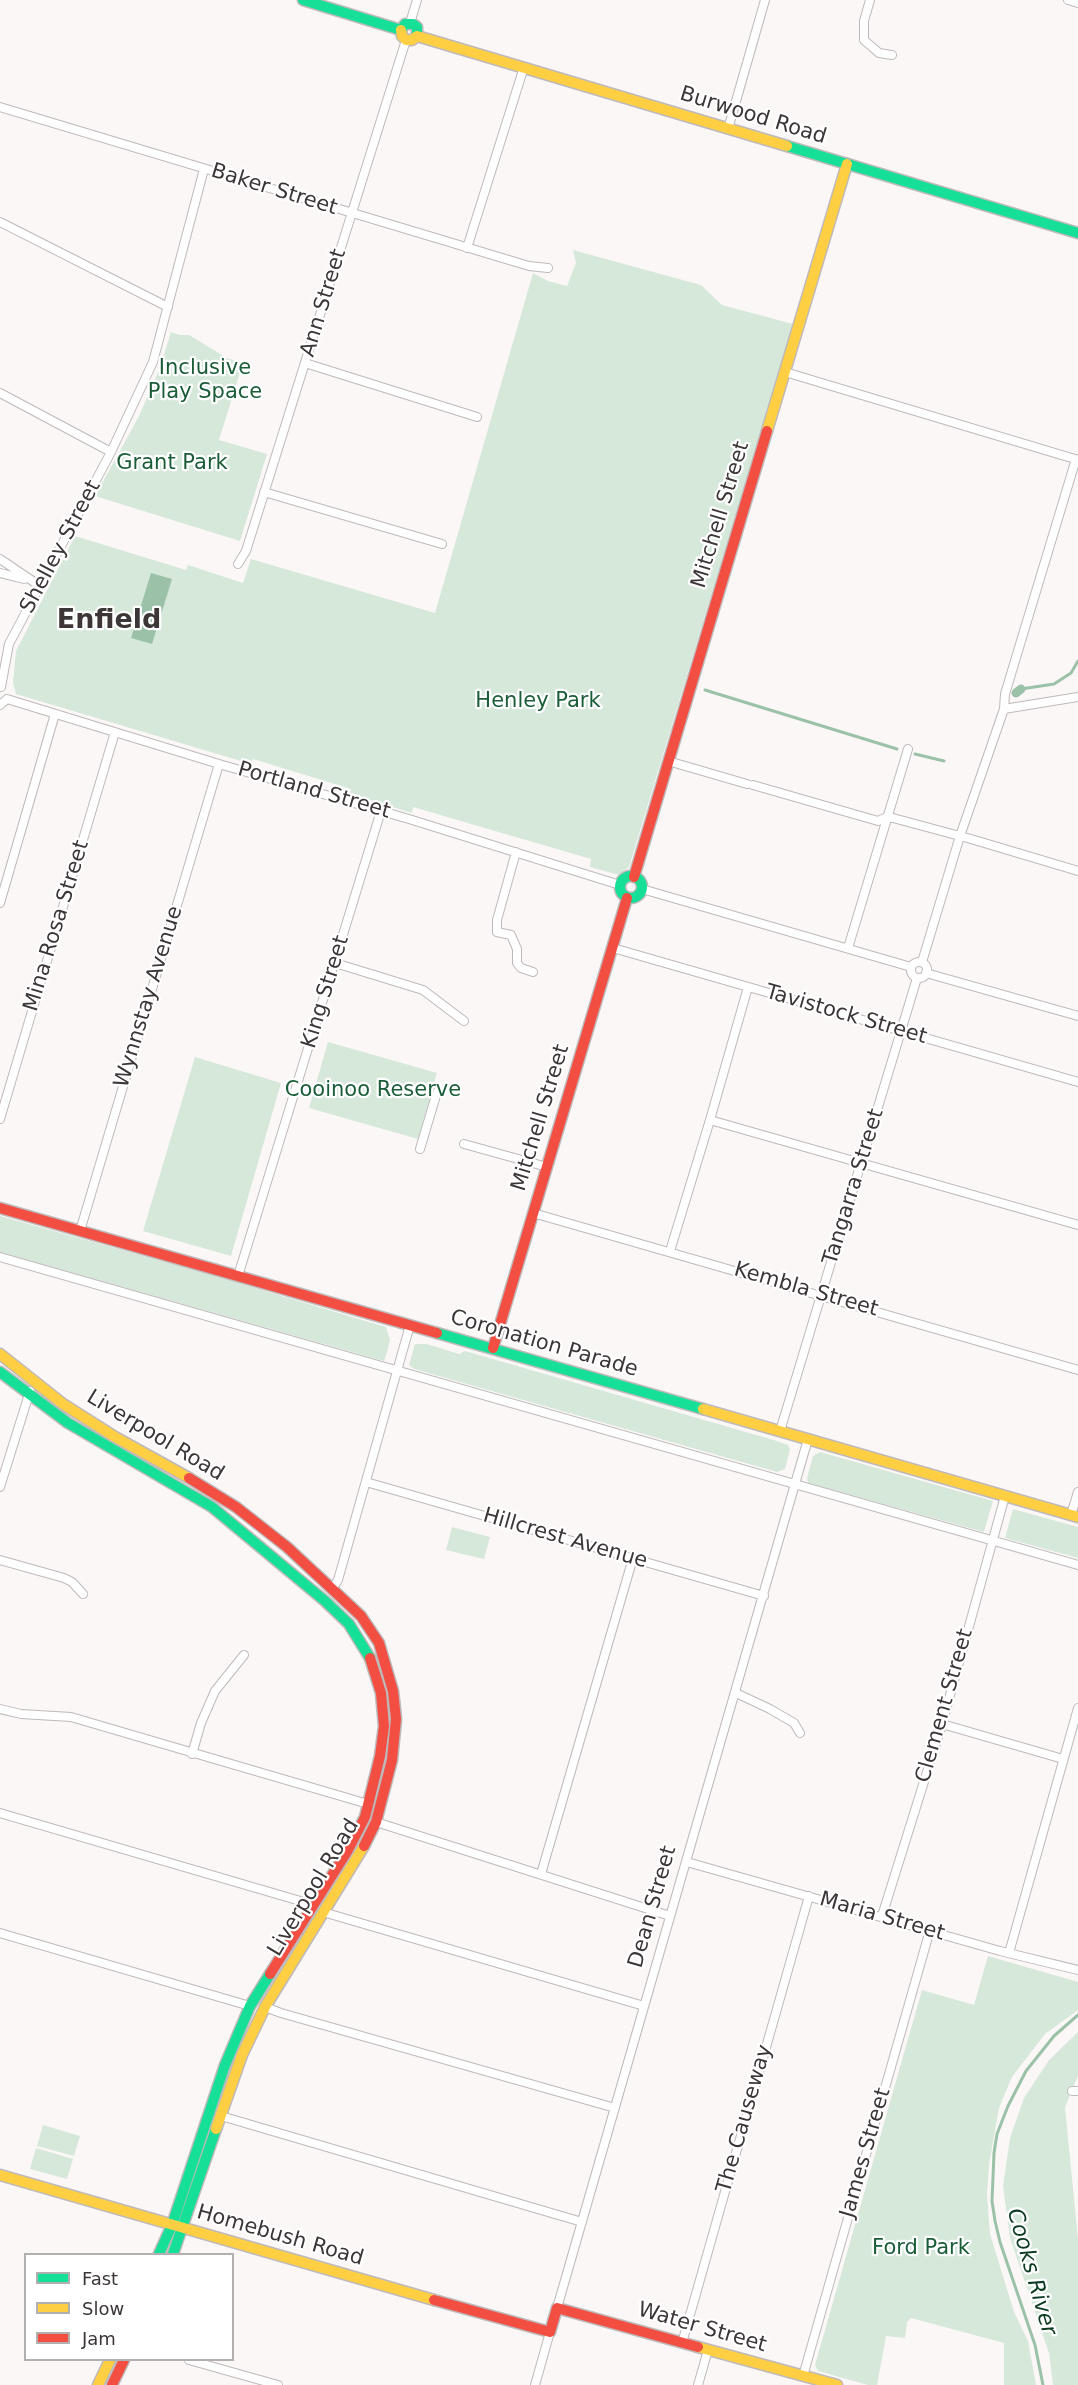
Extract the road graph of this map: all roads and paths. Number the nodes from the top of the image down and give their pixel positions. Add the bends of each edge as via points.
1 (303, 0) edge
2 (417, 0) edge
3 (765, 0) edge
4 (870, 0) edge
5 (1068, 0) edge
6 (1078, 3) edge
7 (410, 23) junction
8 (403, 35) junction
9 (417, 36) junction
10 (892, 55) dead end
11 (524, 67) junction
12 (0, 107) edge
13 (728, 129) junction
14 (847, 164) junction
15 (204, 169) junction
16 (352, 214) junction
17 (0, 222) edge
18 (1078, 233) edge
19 (467, 248) junction
20 (548, 268) dead end
21 (168, 307) junction
22 (305, 363) junction
23 (785, 372) junction
24 (0, 393) edge
25 (477, 417) dead end
26 (111, 452) junction
27 (1077, 459) edge
28 (264, 492) junction
29 (442, 544) dead end
30 (0, 559) edge
31 (238, 564) dead end
32 (0, 573) edge
33 (28, 580) junction
34 (40, 586) junction
35 (0, 687) edge
36 (1078, 697) edge
37 (3, 702) edge
38 (1004, 709) junction
39 (55, 714) junction
40 (115, 732) junction
41 (908, 749) dead end
42 (668, 761) junction
43 (219, 764) junction
44 (381, 811) junction
45 (887, 817) junction
46 (960, 836) junction
47 (516, 852) junction
48 (1078, 870) edge
49 (634, 877) junction
50 (620, 885) junction
51 (642, 889) junction
52 (627, 898) junction
53 (0, 903) edge
54 (614, 948) junction
55 (848, 948) junction
56 (922, 962) junction
57 (335, 963) junction
58 (911, 967) junction
59 (533, 972) dead end
60 (926, 973) junction
61 (917, 978) junction
62 (748, 987) junction
63 (1078, 1016) edge
64 (464, 1021) dead end
65 (902, 1031) junction
66 (1078, 1082) edge
67 (437, 1092) dead end
68 (0, 1119) edge
69 (711, 1120) junction
70 (464, 1144) dead end
71 (420, 1149) dead end
72 (861, 1164) junction
73 (547, 1167) junction
74 (0, 1208) edge
75 (533, 1213) junction
76 (1078, 1225) edge
77 (80, 1231) junction
78 (670, 1251) junction
79 (0, 1257) edge
80 (238, 1276) junction
81 (820, 1295) junction
82 (410, 1325) junction
83 (493, 1348) junction
84 (0, 1353) edge
85 (398, 1369) junction
86 (1078, 1370) edge
87 (0, 1372) edge
88 (34, 1380) junction
89 (29, 1394) junction
90 (780, 1431) junction
91 (808, 1439) junction
92 (366, 1482) junction
93 (796, 1484) junction
94 (0, 1487) edge
95 (1078, 1492) edge
96 (1005, 1496) junction
97 (1075, 1516) edge
98 (993, 1540) junction
99 (633, 1558) junction
100 (0, 1560) edge
101 (1078, 1565) edge
102 (333, 1588) junction
103 (83, 1594) dead end
104 (764, 1596) junction
105 (325, 1601) junction
106 (244, 1655) dead end
107 (736, 1693) junction
108 (1078, 1708) edge
109 (0, 1709) edge
110 (942, 1724) junction
111 (800, 1733) dead end
112 (192, 1754) junction
113 (1063, 1759) junction
114 (368, 1804) junction
115 (0, 1813) edge
116 (376, 1822) junction
117 (687, 1862) junction
118 (541, 1874) junction
119 (809, 1896) junction
120 (314, 1905) junction
121 (323, 1912) junction
122 (670, 1916) junction
123 (882, 1916) junction
124 (930, 1930) junction
125 (0, 1933) edge
126 (1009, 1953) junction
127 (1078, 1970) edge
128 (250, 2006) junction
129 (644, 2006) junction
130 (265, 2007) junction
131 (615, 2108) junction
132 (220, 2116) junction
133 (0, 2175) edge
134 (582, 2222) junction
135 (177, 2226) junction
136 (160, 2253) edge
137 (173, 2253) edge
138 (557, 2308) junction
139 (550, 2332) junction
140 (682, 2343) junction
141 (708, 2350) junction
142 (110, 2361) edge
143 (124, 2361) edge
144 (193, 2361) edge
145 (803, 2376) junction
146 (98, 2385) edge
147 (112, 2385) edge
148 (278, 2385) edge
149 (535, 2385) edge
150 (698, 2385) edge
151 (837, 2385) edge

1 - 8 main road
2 - 7 street
3 - 13 street
4 - 10 street via 864,40 879,53
5 - 6 street
7 - 8 main road via 403,26
7 - 9 main road via 417,27
8 - 9 main road via 412,40
8 - 16 street, Ann Street
9 - 11 main road, Burwood Road
11 - 13 main road, Burwood Road
11 - 19 street
12 - 15 street, Baker Street
13 - 14 main road, Burwood Road
14 - 18 main road, Burwood Road
14 - 23 main road, Mitchell Street
15 - 16 street, Baker Street
15 - 21 street, Shelley Street
16 - 19 street, Baker Street
16 - 22 street, Ann Street
17 - 21 street
19 - 20 street, Baker Street
21 - 26 street, Shelley Street via 153,362
22 - 25 street
22 - 28 street, Ann Street
23 - 27 street
23 - 42 main road, Mitchell Street
24 - 26 street
26 - 34 street, Shelley Street
27 - 38 street via 1005,694
28 - 29 street
28 - 31 street, Ann Street via 246,551
30 - 33 street
32 - 33 street
33 - 34 street
34 - 35 street, Shelley Street via 9,644
35 - 37 street via 6,692
36 - 38 street
37 - 39 street, Portland Street
38 - 46 street
39 - 40 street, Portland Street
39 - 53 street
40 - 43 street, Portland Street
40 - 68 street, Mina Rosa Street
41 - 45 street
42 - 45 street via 878,821
42 - 49 main road, Mitchell Street
43 - 44 street, Portland Street
43 - 77 street, Wynnstay Avenue
44 - 47 street, Portland Street
44 - 57 street, King Street
45 - 46 street
45 - 55 street
46 - 48 street
46 - 56 street
47 - 50 street, Portland Street
47 - 59 street via 497,932 511,935 517,963
49 - 50 main road via 625,877
49 - 51 main road via 640,880
50 - 52 main road
51 - 52 main road via 638,896
51 - 55 street
52 - 54 main road, Mitchell Street
54 - 62 street, Tavistock Street
54 - 73 main road, Mitchell Street
55 - 58 street
56 - 58 street
56 - 60 street
57 - 64 street via 423,990
57 - 80 street, King Street
58 - 61 street
60 - 61 street
60 - 63 street
61 - 65 street, Tangarra Street
62 - 65 street, Tavistock Street
62 - 69 street
65 - 66 street, Tavistock Street
65 - 72 street, Tangarra Street
67 - 71 street
69 - 72 street
69 - 78 street
70 - 73 street
72 - 76 street
72 - 81 street, Tangarra Street
73 - 75 main road, Mitchell Street
74 - 77 main road, Coronation Parade
75 - 78 street, Kembla Street
75 - 83 main road, Mitchell Street
77 - 80 main road, Coronation Parade
78 - 81 street, Kembla Street
79 - 85 street
80 - 82 main road, Coronation Parade
81 - 86 street, Kembla Street
81 - 90 street, Tangarra Street
82 - 83 main road, Coronation Parade
82 - 85 street
83 - 90 main road, Coronation Parade
84 - 88 main road, Liverpool Road
85 - 92 street
85 - 93 street
87 - 89 main road, Liverpool Road
88 - 89 street
88 - 102 main road, Liverpool Road via 115,1437 236,1507
89 - 94 street
89 - 105 main road, Liverpool Road via 93,1438 196,1496
90 - 91 main road, Coronation Parade
91 - 93 street, Dean Street
91 - 96 main road, Coronation Parade
92 - 99 street, Hillcrest Avenue
92 - 102 street
93 - 98 street
93 - 104 street, Dean Street
95 - 97 street
96 - 97 main road, Coronation Parade
96 - 98 street, Clement Street
98 - 101 street
98 - 110 street, Clement Street
99 - 104 street, Hillcrest Avenue
99 - 118 street
100 - 103 street via 64,1578
102 - 105 street
102 - 116 main road, Liverpool Road via 361,1616 375,1637 393,1691 396,1719 392,1760
104 - 107 street, Dean Street
105 - 114 main road, Liverpool Road via 360,1639 381,1693 383,1737
106 - 112 street via 215,1691
107 - 111 street via 794,1723
107 - 117 street, Dean Street
108 - 113 street
109 - 112 street via 71,1717
110 - 113 street
110 - 123 street, Clement Street
112 - 114 street
113 - 126 street
114 - 120 main road, Liverpool Road via 360,1828
115 - 120 street
116 - 118 street
116 - 121 main road, Liverpool Road
117 - 119 street, Maria Street
117 - 122 street, Dean Street
118 - 122 street
119 - 123 street, Maria Street
119 - 140 street, The Causeway
120 - 128 main road, Liverpool Road
121 - 129 street
121 - 130 main road, Liverpool Road
122 - 129 street, Dean Street
123 - 124 street, Maria Street
124 - 126 street, Maria Street
124 - 145 street, James Street
125 - 128 street
126 - 127 street, Maria Street
128 - 135 main road, Liverpool Road via 225,2065
129 - 131 street, Dean Street
130 - 131 street
130 - 132 main road, Liverpool Road
131 - 134 street, Dean Street
132 - 134 street
132 - 135 main road, Liverpool Road
133 - 135 main road, Homebush Road
134 - 138 street, Dean Street
135 - 136 main road, Liverpool Road
135 - 137 main road, Liverpool Road
135 - 139 main road, Homebush Road
138 - 139 main road, Dean Street
138 - 140 main road, Water Street
139 - 149 street, Dean Street
140 - 141 main road, Water Street
141 - 145 main road, Water Street
141 - 150 street
142 - 146 main road
143 - 147 main road
144 - 148 street
145 - 151 main road, Water Street

